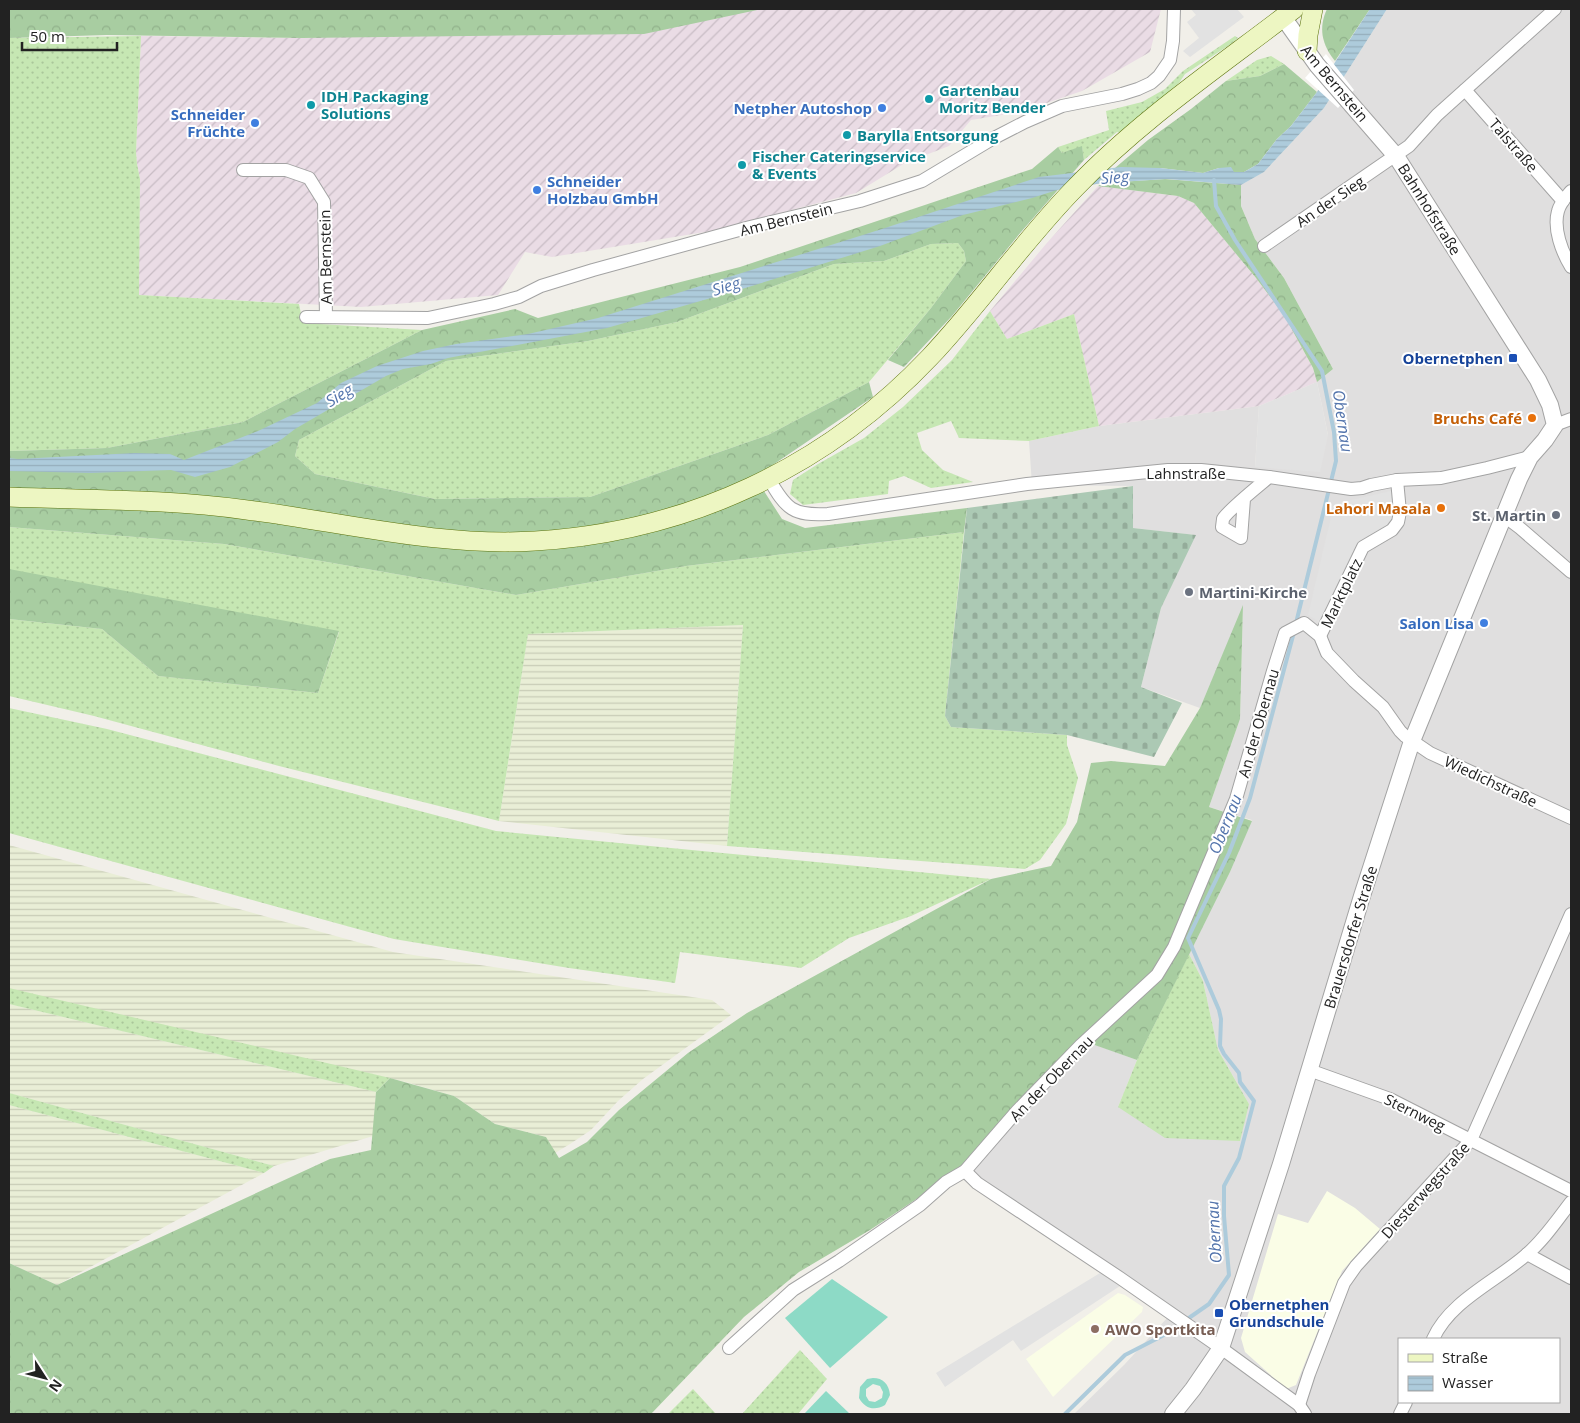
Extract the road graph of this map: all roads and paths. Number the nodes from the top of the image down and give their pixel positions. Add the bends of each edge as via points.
1 (1174, 9) edge
2 (1313, 9) edge
3 (1555, 9) edge
4 (1285, 12) edge
5 (1312, 58) junction
6 (1465, 90) junction
7 (1396, 156) junction
8 (243, 170) dead end
9 (1567, 196) edge
10 (1264, 246) dead end
11 (1571, 267) edge
12 (326, 316) junction
13 (306, 317) dead end
14 (1571, 420) edge
15 (1555, 425) junction
16 (1530, 457) junction
17 (1269, 477) junction
18 (769, 479) junction
19 (1397, 480) junction
20 (9, 497) edge
21 (1244, 498) dead end
22 (1504, 516) junction
23 (1571, 572) edge
24 (1320, 636) junction
25 (1412, 741) junction
26 (1571, 818) edge
27 (1571, 914) edge
28 (1310, 1070) junction
29 (1471, 1140) junction
30 (965, 1172) junction
31 (1571, 1191) edge
32 (1571, 1202) edge
33 (1527, 1254) junction
34 (1571, 1278) edge
35 (1433, 1338) edge
36 (729, 1348) dead end
37 (1221, 1348) junction
38 (1302, 1410) edge
39 (1173, 1414) edge

1 - 12 street, Am Bernstein via 1170,60 1151,83 1122,94 1062,106 992,139 922,180 860,200 584,273 494,304 428,318
2 - 5 main road via 1308,34
3 - 6 street, Bahnhofstraße
4 - 5 street, Am Bernstein
4 - 18 main road via 1126,140 1077,185 905,383 861,420 810,456
5 - 7 street, Am Bernstein
6 - 7 street, Bahnhofstraße
6 - 9 street, Talstraße
7 - 10 street, An der Sieg
7 - 15 street, Bahnhofstraße via 1538,380
8 - 12 street, Am Bernstein via 286,170 310,178 324,202
9 - 11 street, Talstraße via 1558,211 1557,230
12 - 13 street, Am Bernstein
14 - 15 street
15 - 16 street
16 - 19 street, Lahnstraße via 1441,478
16 - 22 street, Brauersdorfer Straße
17 - 18 street, Lahnstraße via 1168,470 1027,484 809,515 786,505
17 - 19 street, Lahnstraße via 1351,489
17 - 21 street
18 - 20 main road via 700,509 634,528 534,542 436,538 206,505
19 - 24 street, Marktplatz via 1398,522 1392,530 1363,547
22 - 23 street
22 - 25 street, Brauersdorfer Straße
24 - 25 street, An der Obernau via 1327,652 1383,707 1400,731
24 - 30 street, An der Obernau via 1304,623 1285,633 1236,799 1174,947 1157,974 1080,1046 1017,1111
25 - 26 street, Wiedichstraße via 1430,753
25 - 28 street, Brauersdorfer Straße
27 - 29 street, Diesterwegstraße
28 - 29 street, Sternweg via 1390,1099
28 - 37 street, Brauersdorfer Straße
29 - 31 street, Sternweg
29 - 38 street, Diesterwegstraße via 1344,1282 1313,1363
30 - 36 street, An der Obernau via 946,1182 920,1205 793,1290
30 - 37 street
32 - 33 street
33 - 34 street
33 - 35 street via 1450,1312
37 - 38 street
37 - 39 street, Brauersdorfer Straße

